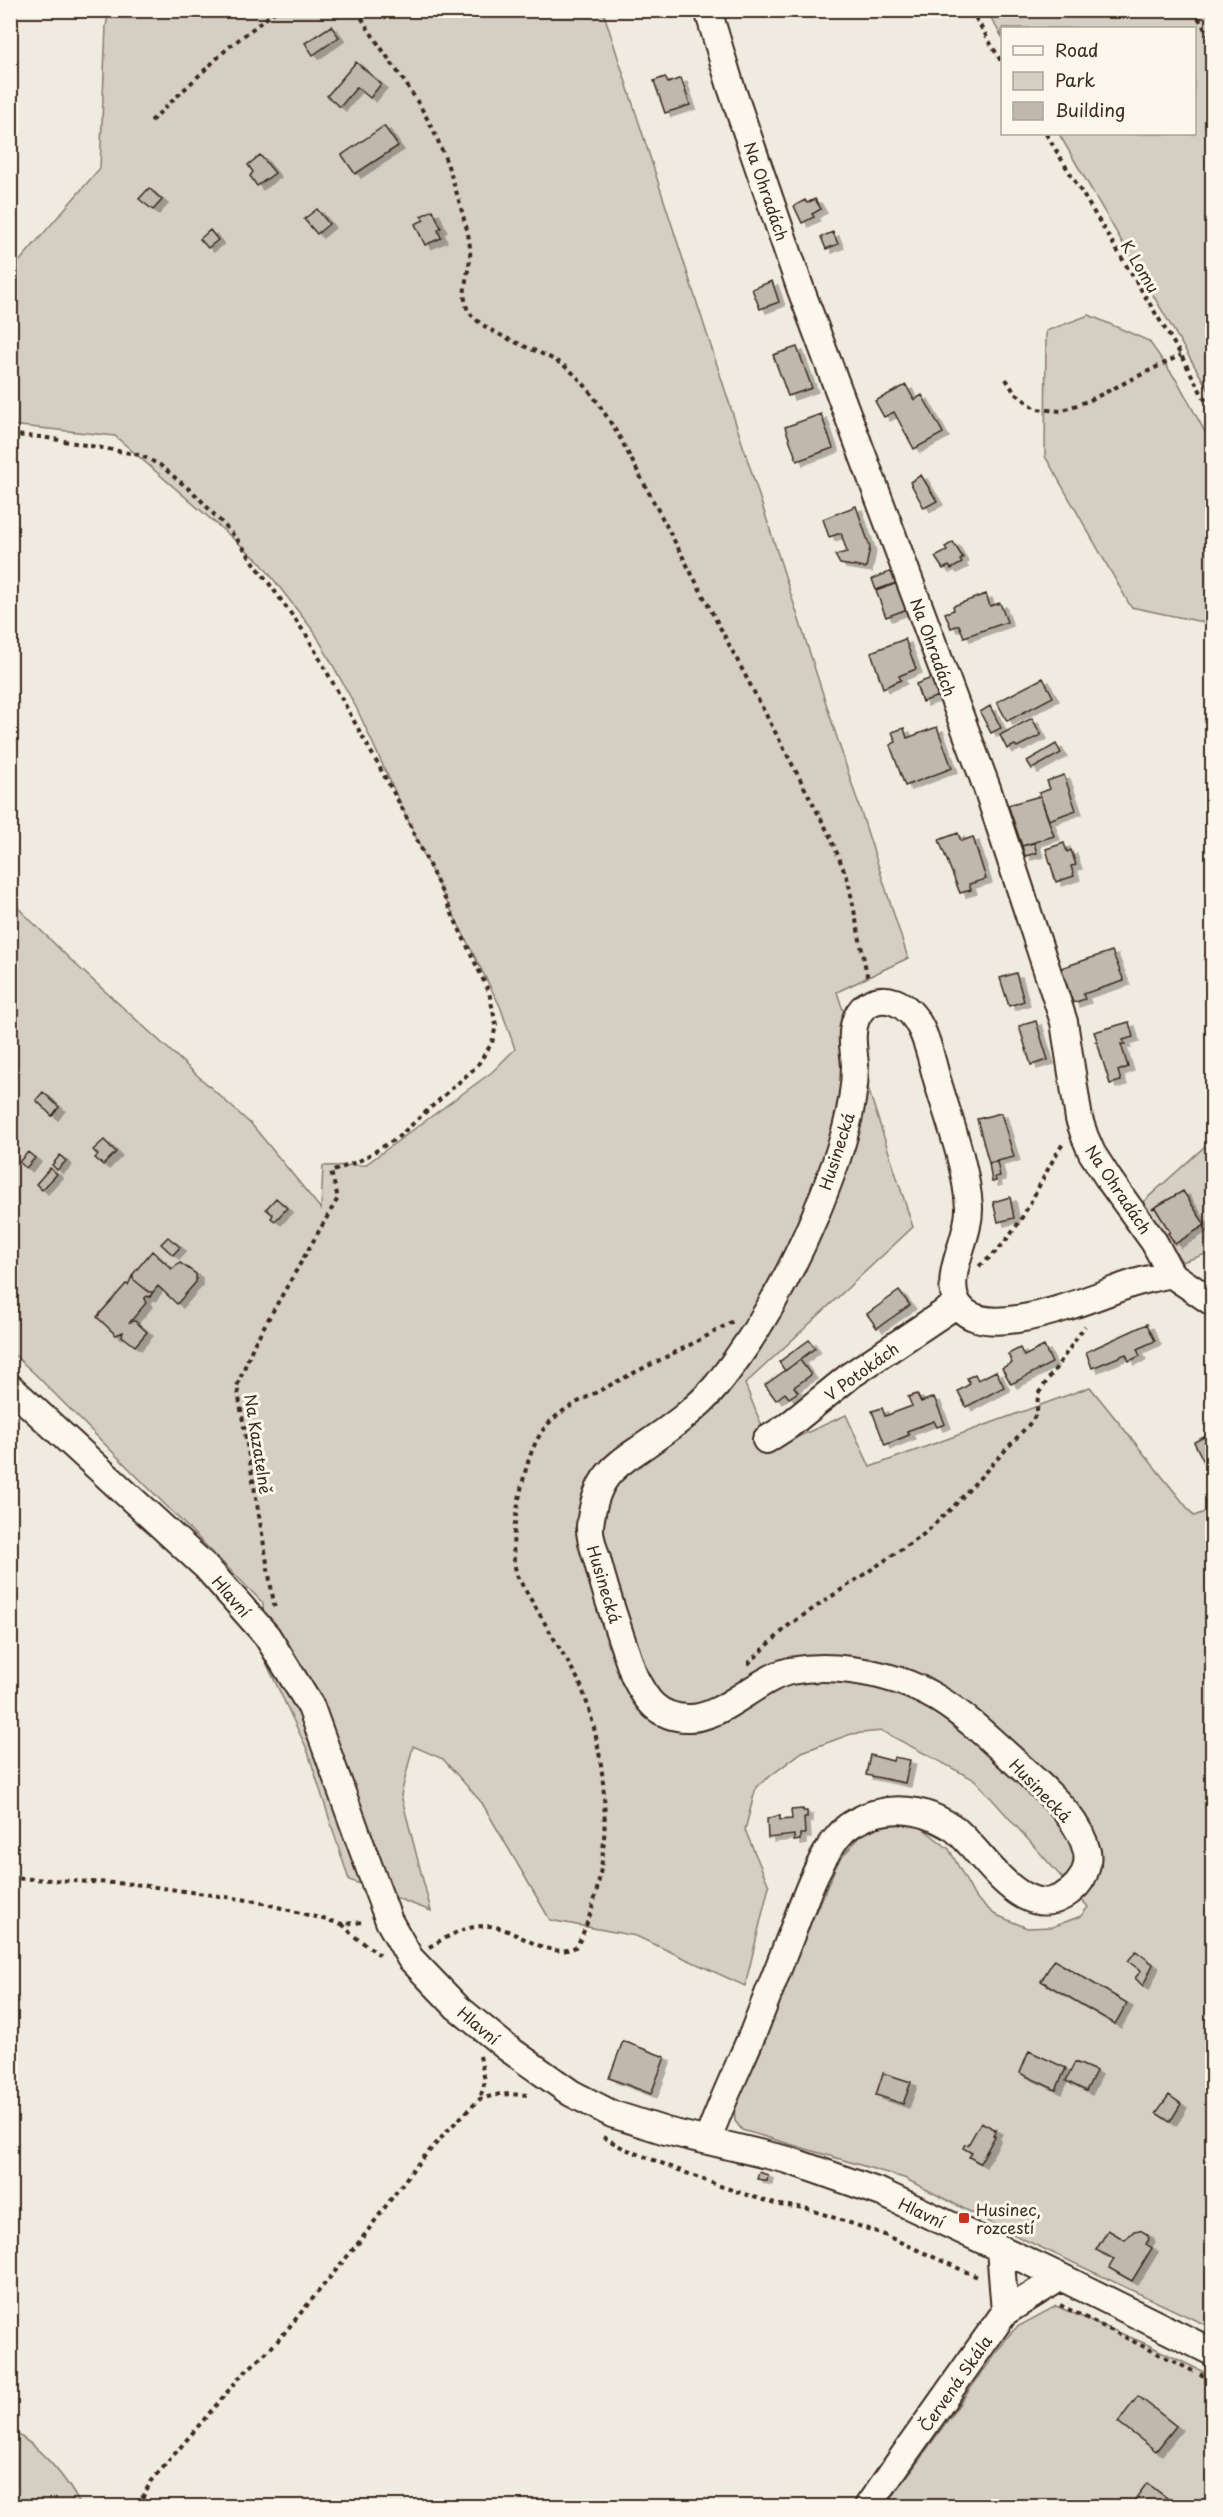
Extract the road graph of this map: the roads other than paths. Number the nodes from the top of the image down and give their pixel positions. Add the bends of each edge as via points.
1 (708, 10) edge
2 (1171, 1274) junction
3 (1212, 1302) edge
4 (957, 1304) junction
5 (10, 1387) edge
6 (766, 1440) dead end
7 (708, 2139) junction
8 (1000, 2249) junction
9 (1060, 2277) junction
10 (1005, 2312) junction
11 (1212, 2352) edge
12 (868, 2506) edge

1 - 2 street, Na Ohradách via 801,290 987,788 1064,1022 1079,1119 1092,1153 1154,1242
2 - 3 street
2 - 4 street via 1002,1322 969,1316
4 - 6 street, V Potokách via 850,1376
4 - 7 street, Husinecká via 954,1276 969,1210 965,1179 925,1037 912,1015 897,1003 885,999 872,1001 856,1020 852,1040 853,1090 843,1140 814,1217 776,1295 715,1388 686,1416 606,1477 596,1496 590,1532 634,1676 644,1698 661,1712 689,1718 705,1715 789,1671 826,1667 874,1673 911,1684 965,1716 1048,1792 1077,1829 1088,1854 1086,1871 1065,1894 1050,1900 1033,1899 1004,1883 956,1830 934,1817 907,1810 876,1813 846,1828 822,1861 806,1897
5 - 7 street, Hlavní via 206,1567 267,1636 311,1707 389,1921 410,1958 457,2007 571,2092 612,2114
7 - 8 street, Hlavní via 843,2178
8 - 9 street, Hlavní
8 - 10 street
9 - 10 street
9 - 11 street, Hlavní
10 - 12 street, Červená Skála

